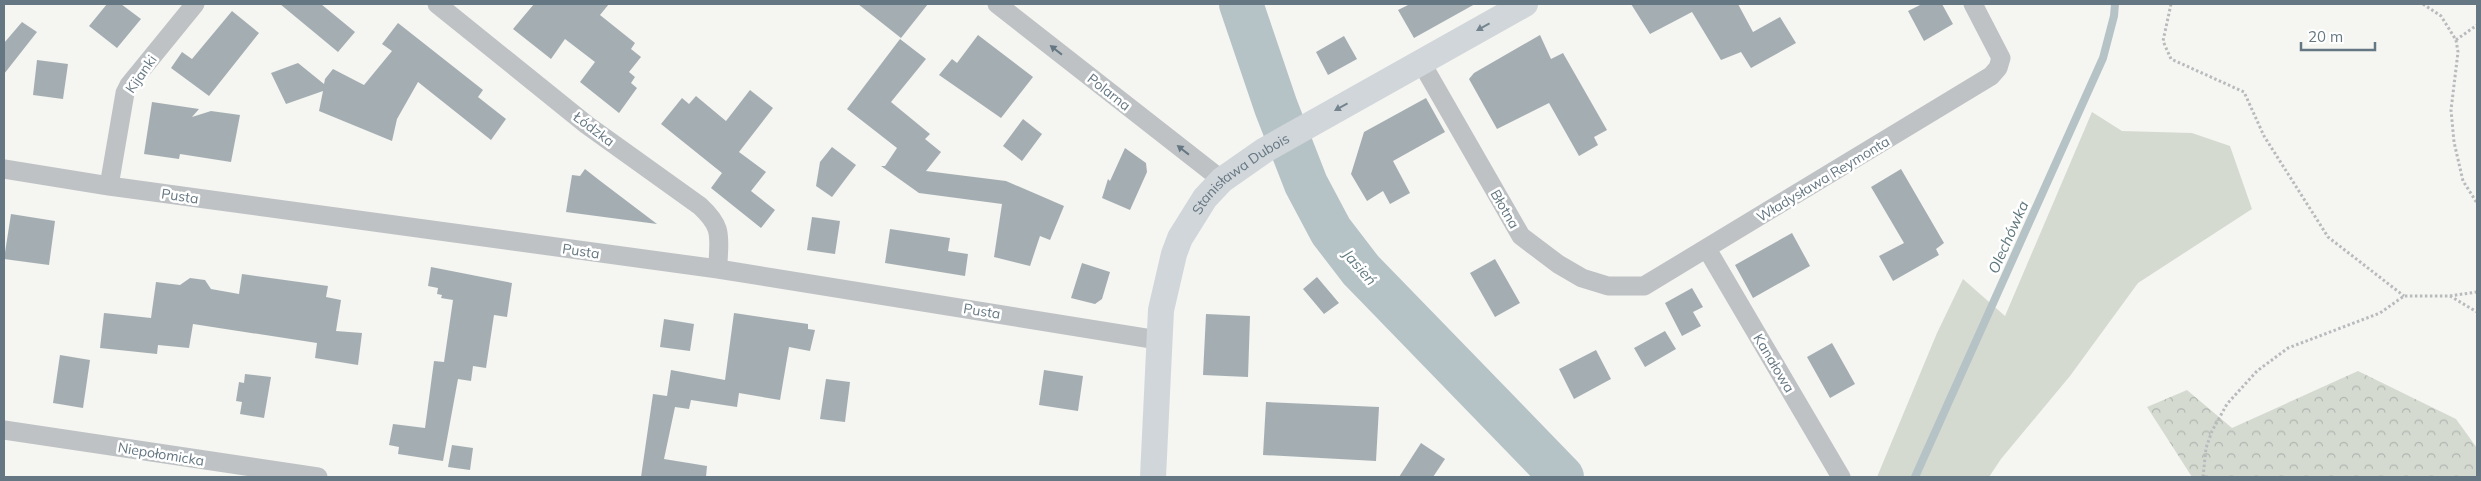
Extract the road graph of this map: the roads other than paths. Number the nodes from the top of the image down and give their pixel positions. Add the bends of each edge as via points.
1 (195, 4) edge
2 (437, 4) edge
3 (997, 4) edge
4 (1525, 4) edge
5 (1973, 4) edge
6 (1421, 62) junction
7 (4, 169) edge
8 (1222, 180) junction
9 (109, 186) junction
10 (1707, 250) junction
11 (718, 269) junction
12 (1644, 286) joint
13 (1158, 340) junction
14 (4, 430) edge
15 (318, 477) edge
16 (1153, 477) edge
17 (1841, 477) edge

1 - 9 street, Kijanki via 125,93
2 - 11 street, Łódzka via 587,125 714,219 718,227
8 -> 3 street, Polarna
4 -> 6 street, Stanisława Dubois
5 - 10 street, Władysława Reymonta via 1997,47 2001,58 1998,68 1980,84
6 -> 8 street, Stanisława Dubois via 1265,150
6 - 12 street, Błotna via 1521,236 1582,278 1608,286
7 - 9 street, Pusta
8 - 13 street, Stanisława Dubois via 1205,198 1180,238 1166,284
9 - 11 street, Pusta
10 - 12 street, Władysława Reymonta
10 - 17 street, Kanałowa
11 - 13 street, Pusta
13 - 16 street, Stanisława Dubois
14 - 15 street, Niepołomicka

